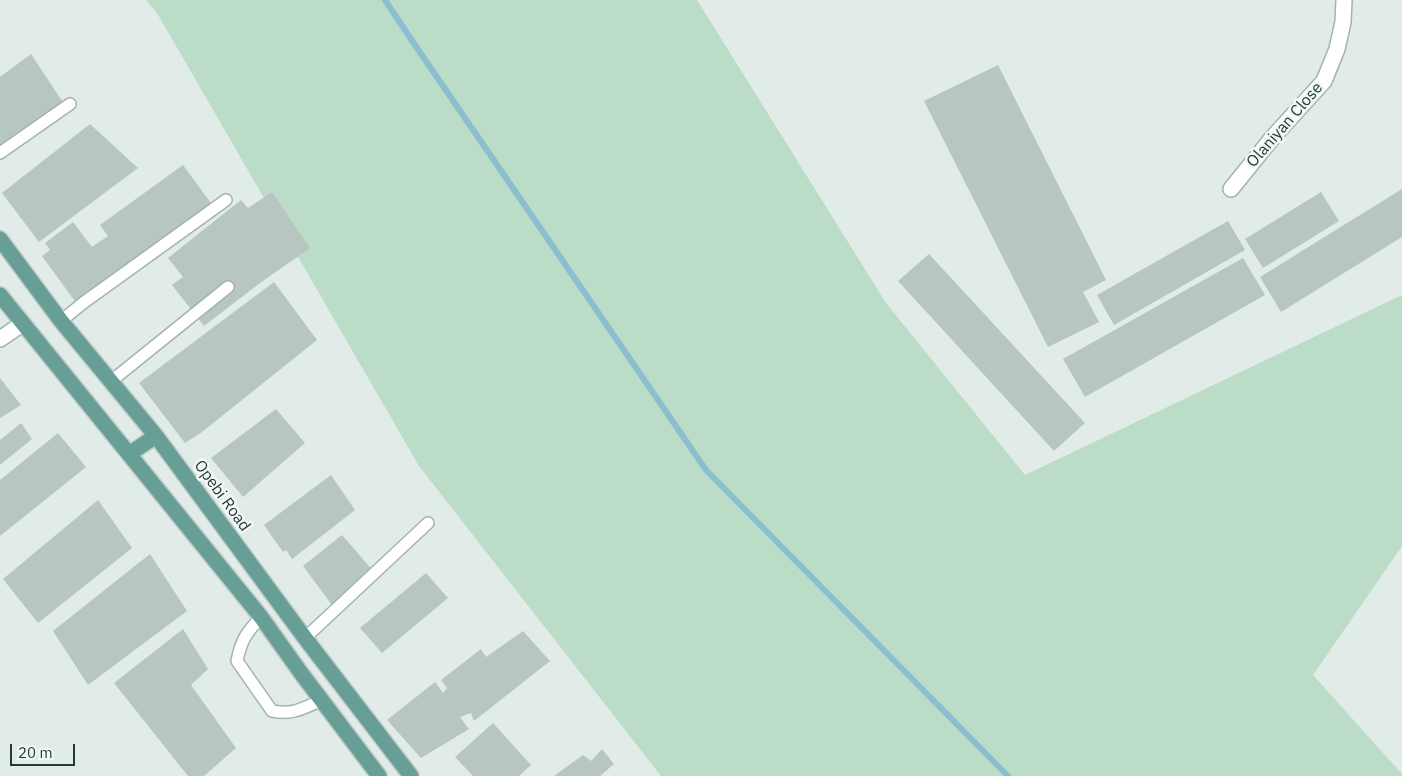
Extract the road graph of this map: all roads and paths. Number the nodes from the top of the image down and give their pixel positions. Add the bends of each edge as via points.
1 (1344, 0) edge
2 (70, 104) dead end
3 (0, 154) edge
4 (1231, 189) dead end
5 (226, 200) dead end
6 (0, 239) edge
7 (228, 287) dead end
8 (0, 295) edge
9 (61, 321) junction
10 (22, 324) junction
11 (0, 339) edge
12 (110, 382) junction
13 (156, 436) junction
14 (129, 454) junction
15 (428, 523) dead end
16 (262, 617) junction
17 (305, 638) junction
18 (322, 700) junction
19 (379, 776) edge
20 (411, 776) edge

1 - 4 street, Olaniyan Close via 1337,49 1324,81
2 - 3 lane
5 - 9 lane
6 - 9 main road, Opebi Road
7 - 12 lane
8 - 10 main road
9 - 12 main road, Opebi Road
10 - 11 street
10 - 14 main road
12 - 13 main road, Opebi Road
13 - 14 main road
13 - 17 main road, Opebi Road
14 - 16 main road
15 - 17 lane
16 - 18 main road
16 - 18 lane via 246,633 237,661 272,710 285,713
17 - 20 main road, Opebi Road
18 - 19 main road

